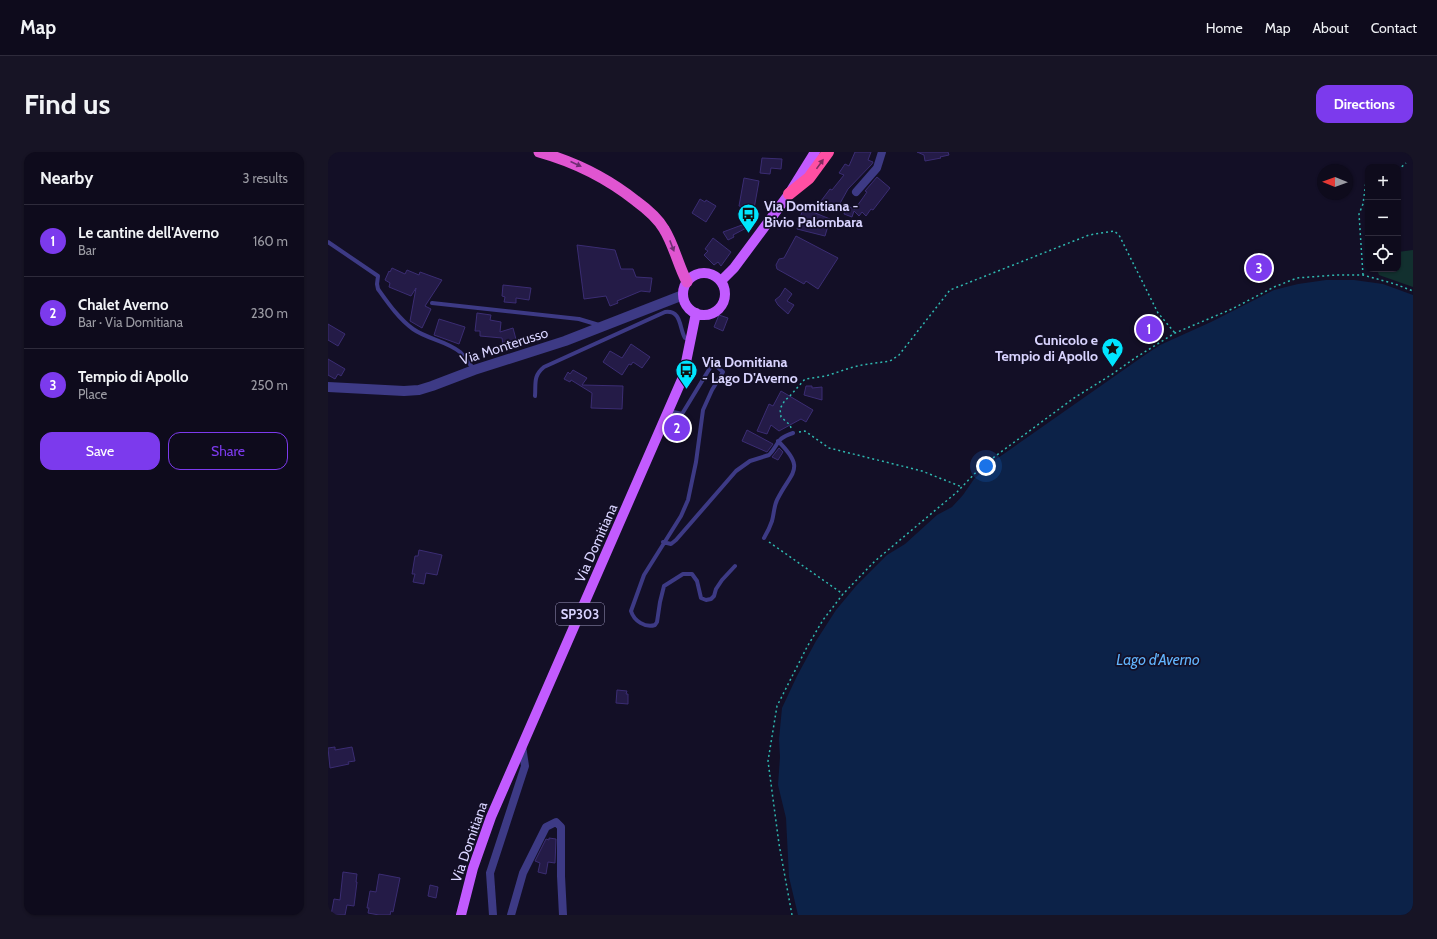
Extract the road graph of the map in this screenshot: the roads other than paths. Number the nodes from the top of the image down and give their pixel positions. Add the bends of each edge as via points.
1 (539, 152) edge
2 (815, 152) edge
3 (828, 152) edge
4 (882, 152) edge
5 (856, 192) dead end
6 (789, 194) junction
7 (328, 242) edge
8 (721, 281) junction
9 (687, 282) junction
10 (683, 295) junction
11 (432, 303) dead end
12 (696, 313) junction
13 (603, 327) junction
14 (691, 340) junction
15 (474, 370) junction
16 (328, 387) edge
17 (535, 396) dead end
18 (669, 411) junction
19 (792, 433) road end
20 (778, 441) junction
21 (764, 538) road end
22 (663, 542) junction
23 (735, 566) dead end
24 (522, 745) junction
25 (461, 915) edge
26 (493, 915) edge
27 (511, 915) edge
28 (563, 915) edge

1 -> 9 highway via 567,160 600,176 650,212 664,229
2 - 6 main road
6 -> 3 highway via 809,178
4 - 5 street via 877,168
6 - 8 main road via 734,268
7 - 15 lane via 378,276 378,289 412,328 460,352
8 - 9 main road via 712,274 701,273
8 - 12 main road via 725,297 721,307 712,313
9 - 10 main road
10 - 12 main road via 687,306
10 - 13 street, Via Monterusso
11 - 13 lane via 579,318
12 - 14 main road, Via Domitiana / SP303
13 - 15 street, Via Monterusso
14 - 17 lane via 685,338 681,332 676,314 671,311 665,312 544,367 536,377
14 - 18 main road, Via Domitiana / SP303 via 684,377
15 - 16 street, Via Monterusso via 419,390
18 - 22 lane via 682,414 713,363 723,372 703,410 688,500 681,516
18 - 24 main road, Via Domitiana / SP303
19 - 20 lane
20 - 21 lane via 795,466 776,501 772,522
20 - 22 lane via 769,455 750,461 736,471 671,544
22 - 23 lane via 644,575 631,612 637,621 650,627 655,626 657,622 664,586 683,574 692,574 697,581 701,598 711,599 722,580
24 - 25 main road, Via Domitiana / SP303 via 491,817 473,868
24 - 26 street via 524,766 490,873
27 - 28 street via 523,873 546,827 556,822 561,827

